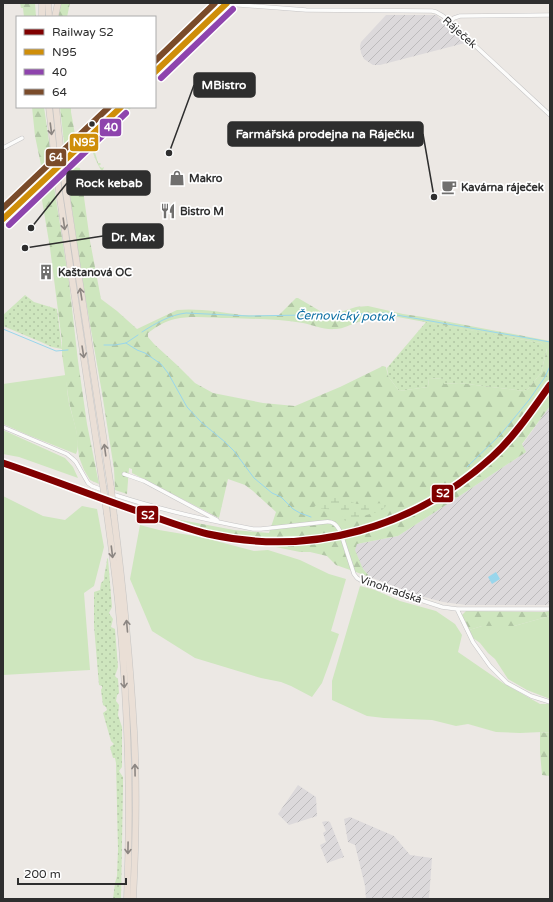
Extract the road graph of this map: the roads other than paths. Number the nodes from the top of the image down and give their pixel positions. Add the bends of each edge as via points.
1 (42, 3) edge
2 (48, 3) edge
3 (54, 3) edge
4 (58, 3) edge
5 (226, 4) edge
6 (550, 15) edge
7 (42, 16) edge
8 (49, 16) edge
9 (54, 16) edge
10 (54, 16) edge
11 (449, 22) junction
12 (156, 71) edge
13 (49, 108) edge
14 (56, 108) edge
15 (115, 108) edge
16 (120, 108) edge
17 (550, 115) edge
18 (101, 124) junction
19 (22, 138) dead end
20 (3, 148) edge
21 (66, 159) dead end
22 (52, 172) dead end
23 (3, 220) edge
24 (3, 427) edge
25 (124, 474) dead end
26 (102, 488) junction
27 (115, 495) dead end
28 (189, 506) junction
29 (184, 515) junction
30 (222, 523) junction
31 (457, 609) junction
32 (550, 609) edge
33 (550, 702) edge
34 (127, 899) edge
35 (134, 899) edge

1 - 7 highway
2 - 8 highway
3 - 9 highway
4 - 10 highway
5 - 11 street, Ráječek via 306,10 432,11
5 - 12 main road
6 - 11 street via 460,16
11 - 17 street, Ráječek
13 -> 26 highway, bridge
35 -> 14 highway, bridge via 134,733 127,630 114,516 64,179
15 - 18 main road
16 - 18 main road
18 - 21 main road
19 - 20 street
22 - 23 main road
24 - 26 street via 70,456 88,483
25 - 28 street, Vinohradská via 144,481
26 -> 34 highway, bridge via 118,600 124,673 129,809
27 - 29 street, Vinohradská
28 - 29 street
28 - 30 street, Vinohradská
29 - 30 street, Vinohradská
30 - 31 street, Vinohradská via 261,529 333,523 340,531 352,571 357,578 442,607
31 - 32 street, Vinohradská
31 - 33 street via 473,642 490,666 507,682 531,696

